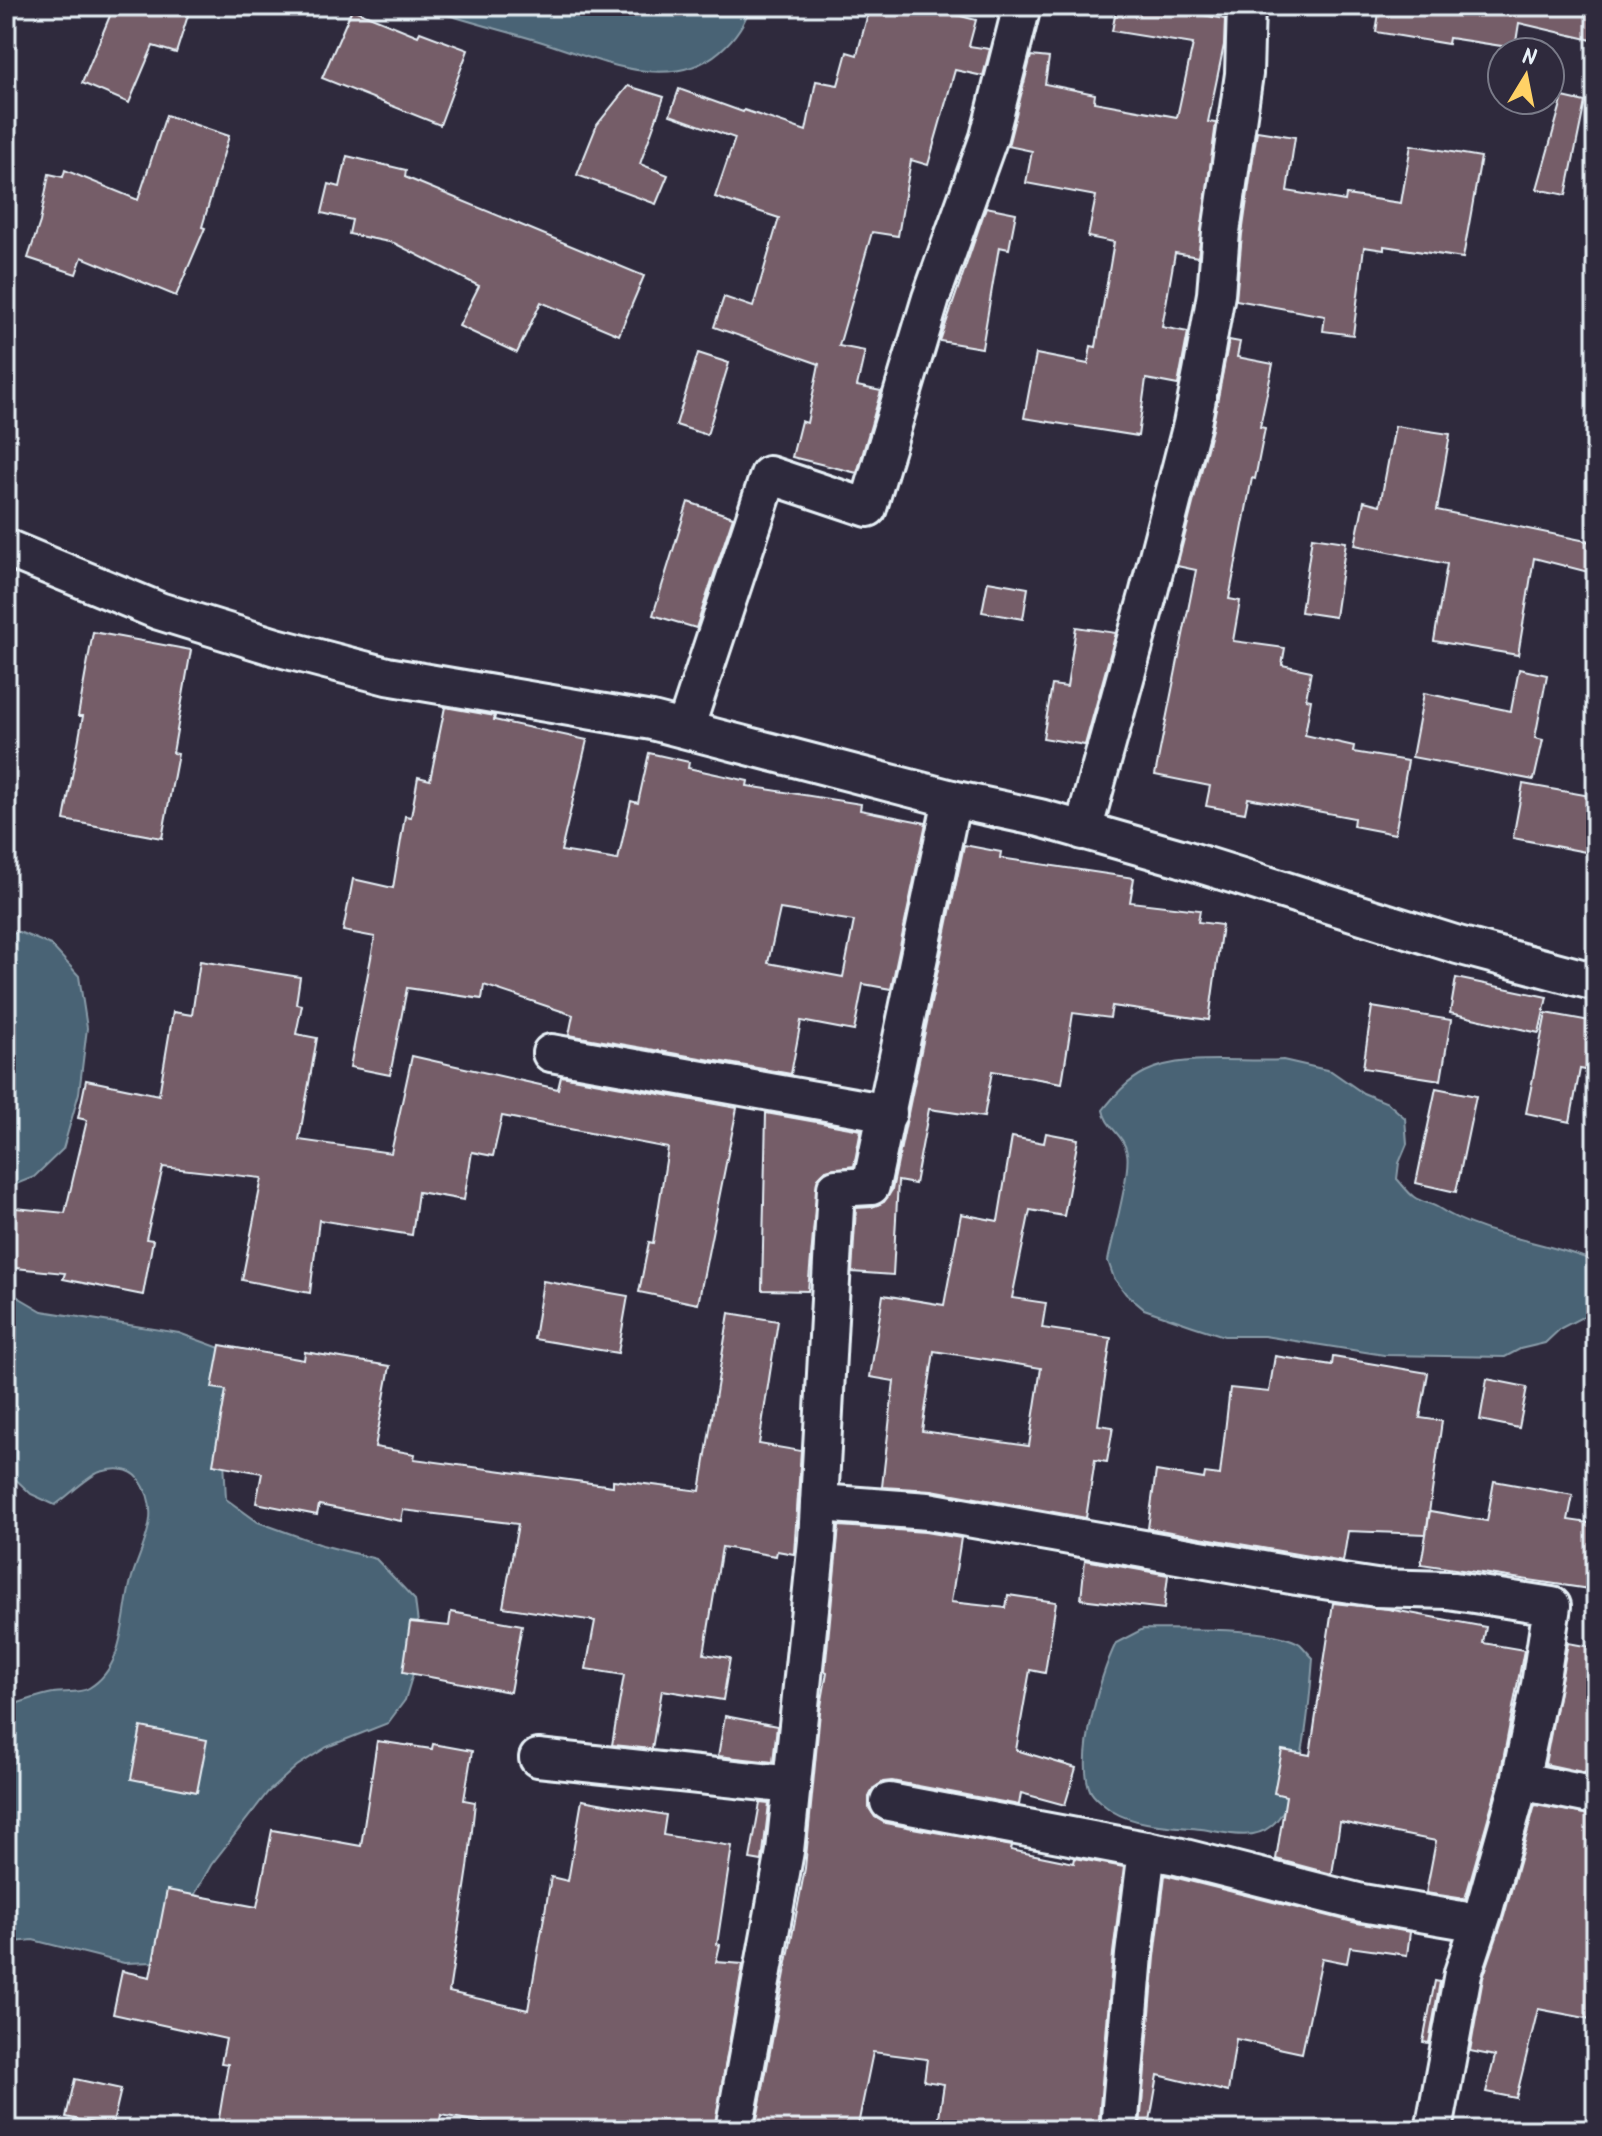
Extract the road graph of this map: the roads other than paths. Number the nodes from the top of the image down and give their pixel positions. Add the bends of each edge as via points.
1 (1022, 6) edge
2 (1246, 6) edge
3 (6, 548) edge
4 (685, 729) junction
5 (952, 799) junction
6 (1083, 831) junction
7 (1596, 982) edge
8 (551, 1053) dead end
9 (888, 1113) junction
10 (819, 1503) junction
11 (538, 1758) dead end
12 (1520, 1781) junction
13 (792, 1785) junction
14 (1596, 1796) edge
15 (889, 1802) dead end
16 (1147, 1850) junction
17 (1479, 1923) junction
18 (734, 2130) edge
19 (1119, 2130) edge
20 (1434, 2130) edge

1 - 4 street via 989,137 931,298 868,508 769,475
2 - 6 street via 1244,74 1200,386
3 - 4 street via 159,611 276,647 387,676
4 - 5 street
5 - 6 street
5 - 9 street
6 - 7 street
8 - 9 street
9 - 10 street via 871,1186 836,1188
10 - 12 street via 928,1511 1297,1576 1552,1606
10 - 13 street
11 - 13 street
12 - 14 street
12 - 17 street
13 - 18 street via 785,1851
15 - 16 street
16 - 17 street via 1362,1903
16 - 19 street
17 - 20 street via 1459,1989

